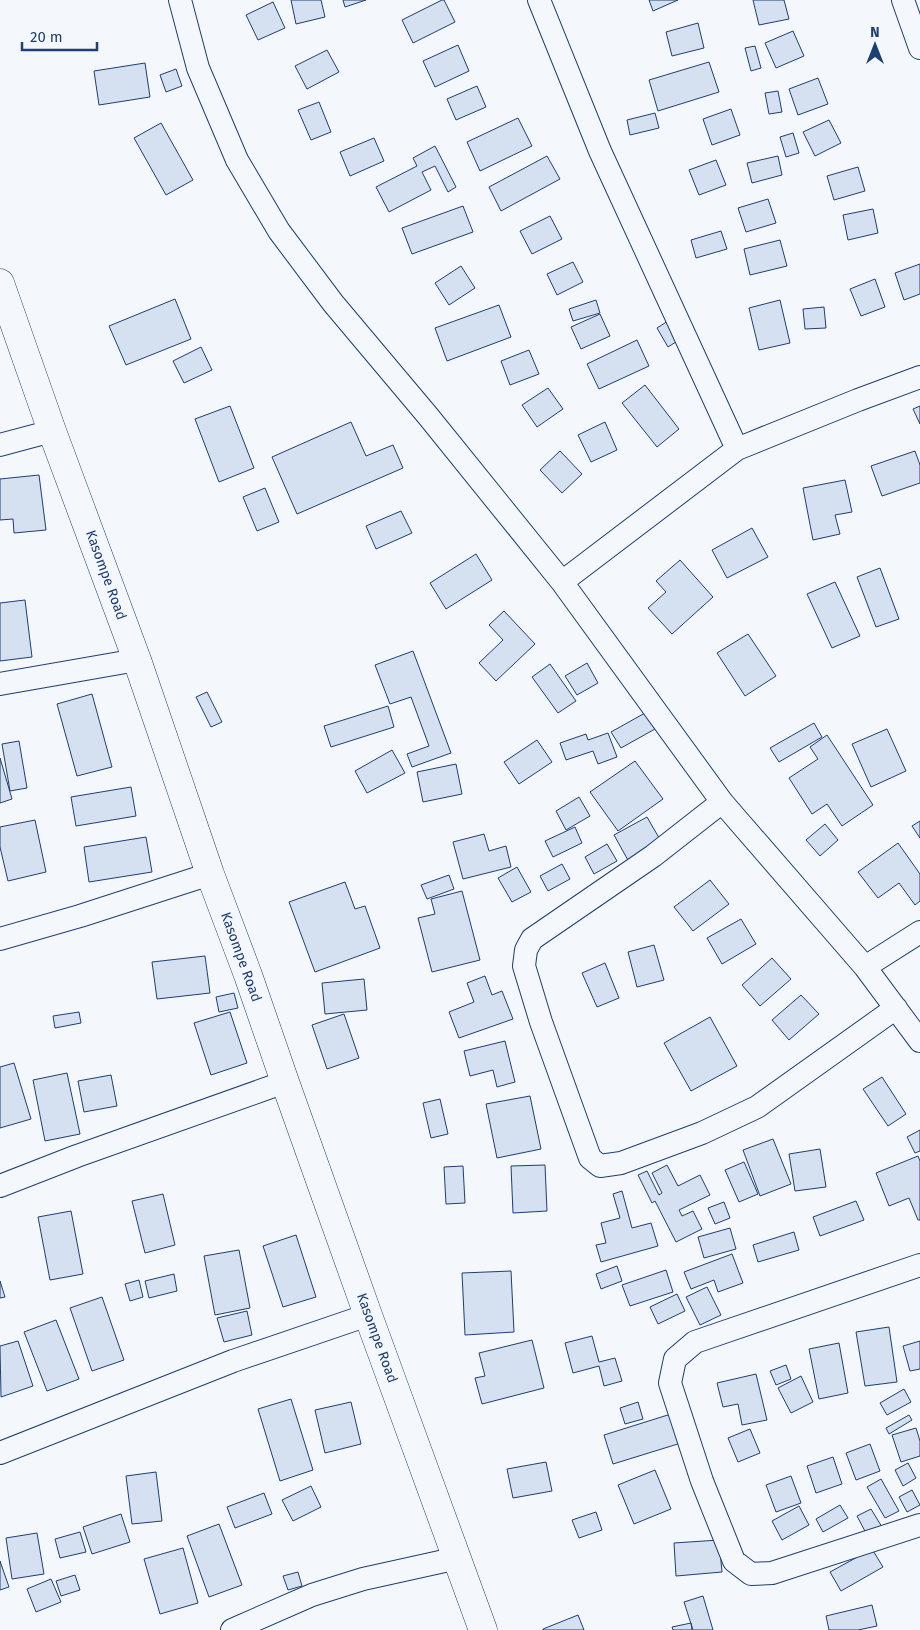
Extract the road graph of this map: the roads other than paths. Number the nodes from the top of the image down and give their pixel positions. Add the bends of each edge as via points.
1 (180, 0) edge
2 (539, 0) edge
3 (903, 0) edge
4 (920, 48) edge
5 (0, 283) edge
6 (920, 377) edge
7 (52, 430) junction
8 (0, 445) edge
9 (737, 450) junction
10 (562, 582) junction
11 (137, 660) junction
12 (0, 684) edge
13 (722, 802) junction
14 (210, 874) junction
15 (920, 932) edge
16 (0, 939) edge
17 (865, 967) junction
18 (896, 1008) junction
19 (920, 1041) edge
20 (285, 1082) junction
21 (0, 1186) edge
22 (920, 1265) edge
23 (368, 1315) junction
24 (0, 1453) edge
25 (920, 1525) edge
26 (458, 1558) junction
27 (232, 1630) edge
28 (483, 1630) edge

1 - 10 street via 198,68 226,135 278,231 333,303
2 - 9 street via 600,150
3 - 4 street
5 - 7 street, Kasompe Road
6 - 9 street
7 - 8 street
7 - 11 street, Kasompe Road
9 - 10 street
10 - 13 street
11 - 12 street
11 - 14 street, Kasompe Road
13 - 17 street
13 - 18 street via 653,856 532,939 526,950 524,966 541,1022 590,1158 600,1166 621,1164 757,1108
14 - 16 street
14 - 20 street, Kasompe Road
15 - 17 street
17 - 18 street
18 - 19 street
20 - 21 street
20 - 23 street, Kasompe Road
22 - 25 street via 695,1342 675,1359 670,1383 702,1481 734,1561 750,1574 772,1573
23 - 24 street via 233,1361
23 - 26 street, Kasompe Road
26 - 27 street via 363,1579 312,1595
26 - 28 street, Kasompe Road

